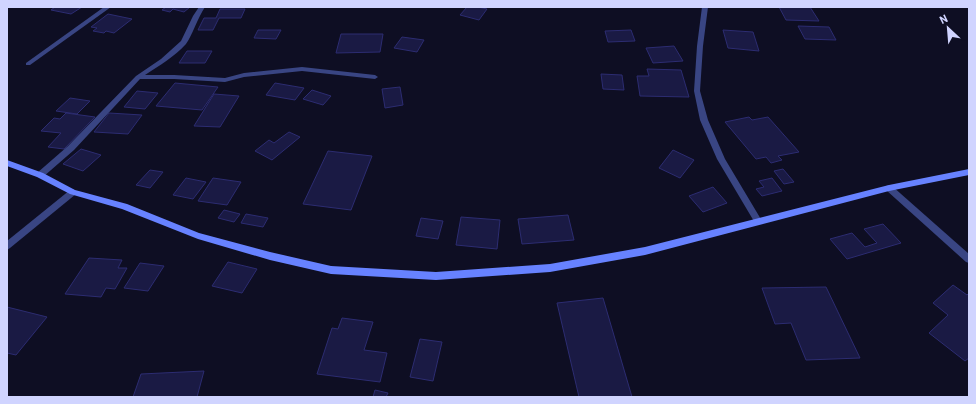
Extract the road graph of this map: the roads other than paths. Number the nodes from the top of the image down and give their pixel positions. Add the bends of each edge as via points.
1 (108, 7) edge
2 (202, 7) edge
3 (705, 7) edge
4 (28, 64) dead end
5 (375, 76) dead end
6 (138, 77) junction
7 (7, 162) edge
8 (969, 172) edge
9 (40, 175) junction
10 (889, 188) junction
11 (73, 192) junction
12 (758, 221) junction
13 (7, 246) edge
14 (969, 259) edge

1 - 4 street
2 - 6 street via 184,42
3 - 12 street via 697,91 704,120 721,159
5 - 6 street via 302,69 244,75 225,80 174,76
6 - 9 street via 82,137
7 - 9 main road
8 - 10 main road
9 - 11 main road
10 - 12 main road
10 - 14 street
11 - 12 main road via 124,206 198,236 270,256 331,270 436,276 550,268 645,251
11 - 13 street

